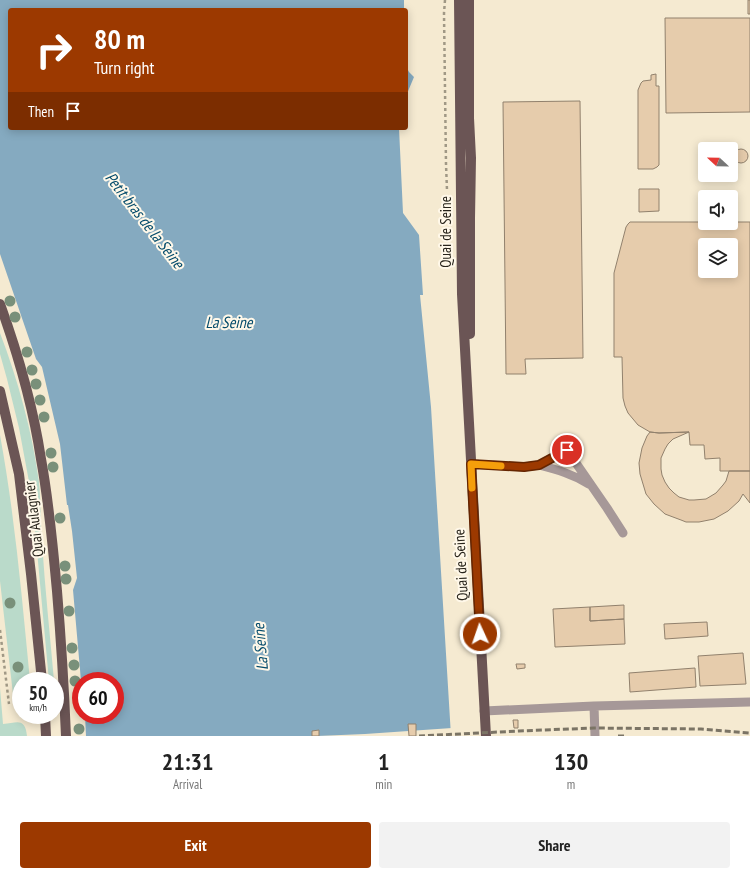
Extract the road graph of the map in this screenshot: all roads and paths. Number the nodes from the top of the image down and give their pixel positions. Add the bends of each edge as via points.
1 (459, 0) edge
2 (469, 0) edge
3 (0, 304) edge
4 (0, 391) edge
5 (471, 464) junction
6 (539, 465) junction
7 (590, 485) junction
8 (623, 533) dead end
9 (0, 630) edge
10 (41, 672) edge
11 (750, 702) edge
12 (10, 704) dead end
13 (594, 706) junction
14 (484, 711) junction
15 (45, 724) edge
16 (46, 736) edge
17 (66, 736) edge
18 (486, 736) edge
19 (595, 736) edge

1 - 5 main road, Quai de Seine via 462,294
2 - 5 main road, Quai de Seine
3 - 17 main road, Quai Aulagnier via 27,391 41,457 54,554
4 - 10 main road, Quai Aulagnier via 19,474
5 - 6 lane via 524,467
5 - 14 main road, Quai de Seine
6 - 7 lane via 569,474
6 - 7 lane via 567,450
7 - 8 lane
9 - 12 path
11 - 13 lane
13 - 14 lane
13 - 19 lane
14 - 18 main road, Quai de Seine
15 - 16 main road

